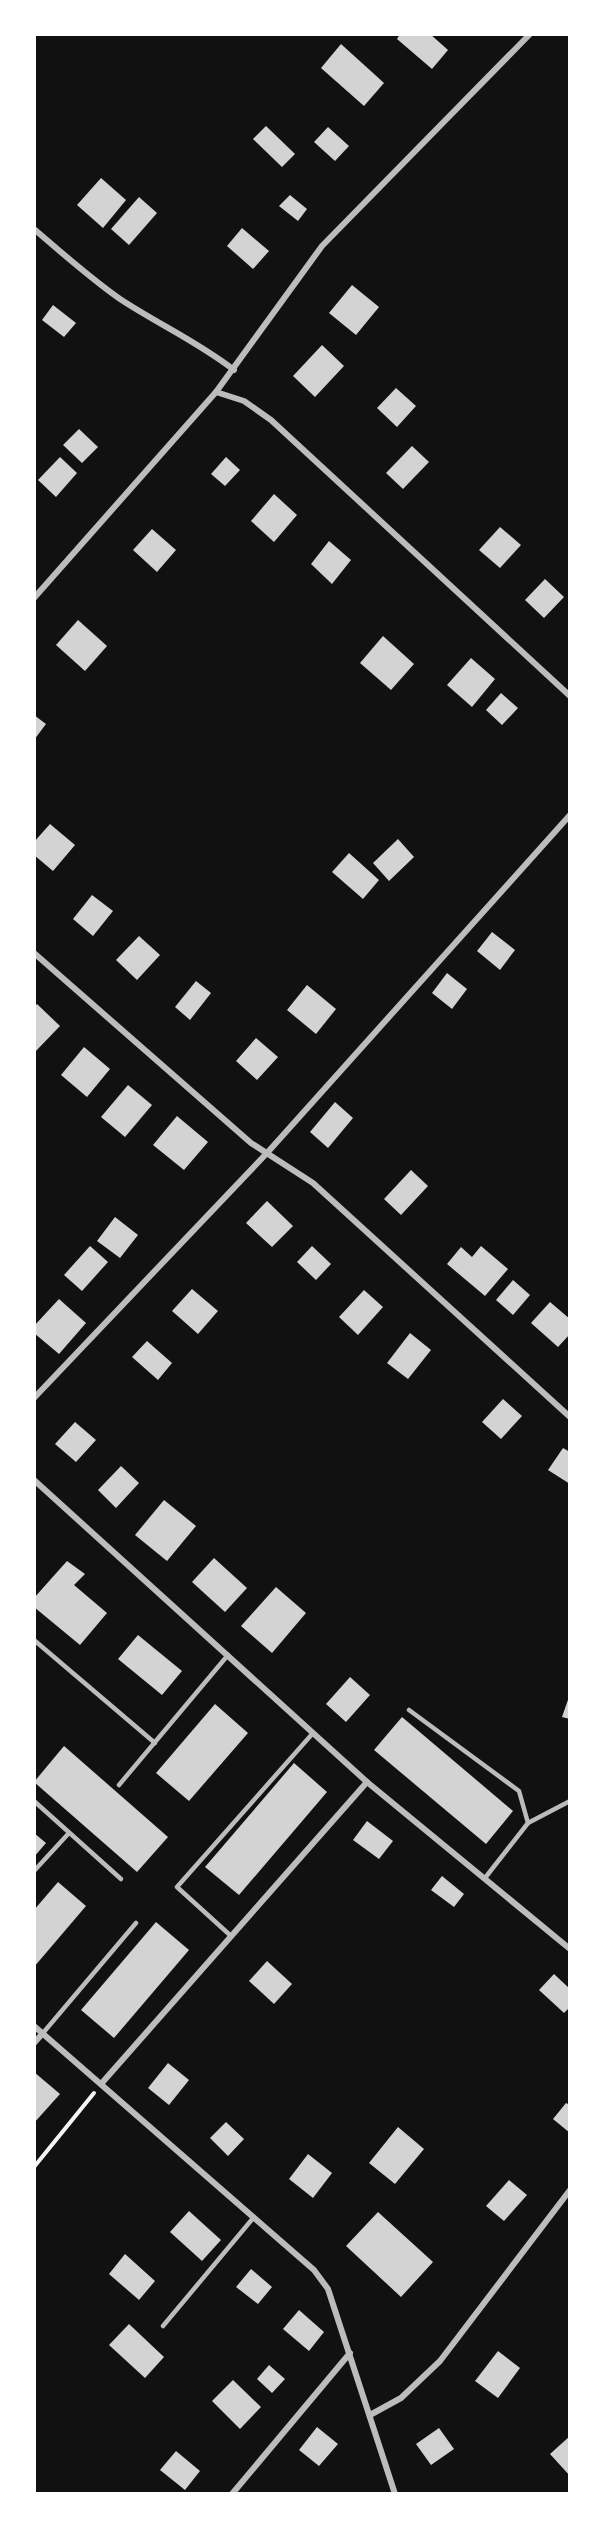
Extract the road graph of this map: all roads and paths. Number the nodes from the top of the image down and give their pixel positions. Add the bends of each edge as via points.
1 (530, 34) edge
2 (34, 229) edge
3 (234, 370) junction
4 (216, 392) junction
5 (34, 598) edge
6 (570, 696) edge
7 (570, 815) edge
8 (34, 953) edge
9 (267, 1153) junction
10 (34, 1398) edge
11 (570, 1417) edge
12 (34, 1480) edge
13 (34, 1640) edge
14 (228, 1655) junction
15 (409, 1710) dead end
16 (313, 1733) junction
17 (154, 1743) junction
18 (367, 1782) junction
19 (119, 1785) dead end
20 (34, 1801) edge
21 (570, 1801) edge
22 (528, 1823) junction
23 (69, 1833) junction
24 (34, 1871) edge
25 (485, 1878) junction
26 (121, 1880) dead end
27 (136, 1923) dead end
28 (231, 1936) junction
29 (570, 1948) edge
30 (34, 2026) edge
31 (43, 2033) junction
32 (34, 2043) edge
33 (101, 2084) junction
34 (34, 2167) edge
35 (570, 2190) edge
36 (254, 2217) junction
37 (163, 2326) dead end
38 (350, 2353) junction
39 (370, 2415) junction
40 (232, 2493) edge
41 (395, 2493) edge

1 - 3 street via 322,246
2 - 3 street via 120,299 206,348
3 - 4 street
4 - 5 street
4 - 6 street via 244,401 271,420
7 - 9 street
8 - 9 street
9 - 10 street
9 - 11 street via 312,1183
12 - 14 street
13 - 17 lane
14 - 16 street
14 - 17 lane
15 - 22 lane via 519,1791
16 - 18 street
16 - 28 lane via 177,1887
17 - 19 lane
18 - 25 street
18 - 28 street
20 - 23 lane
21 - 22 lane
22 - 25 lane
23 - 24 lane
23 - 26 lane
25 - 29 street
27 - 31 lane
28 - 33 street
30 - 31 street
31 - 32 street
31 - 33 street
33 - 34 path
33 - 36 street
35 - 39 street via 440,2361 402,2398
36 - 37 lane
36 - 38 street via 314,2270 328,2289
38 - 39 street
38 - 40 street
39 - 41 street

